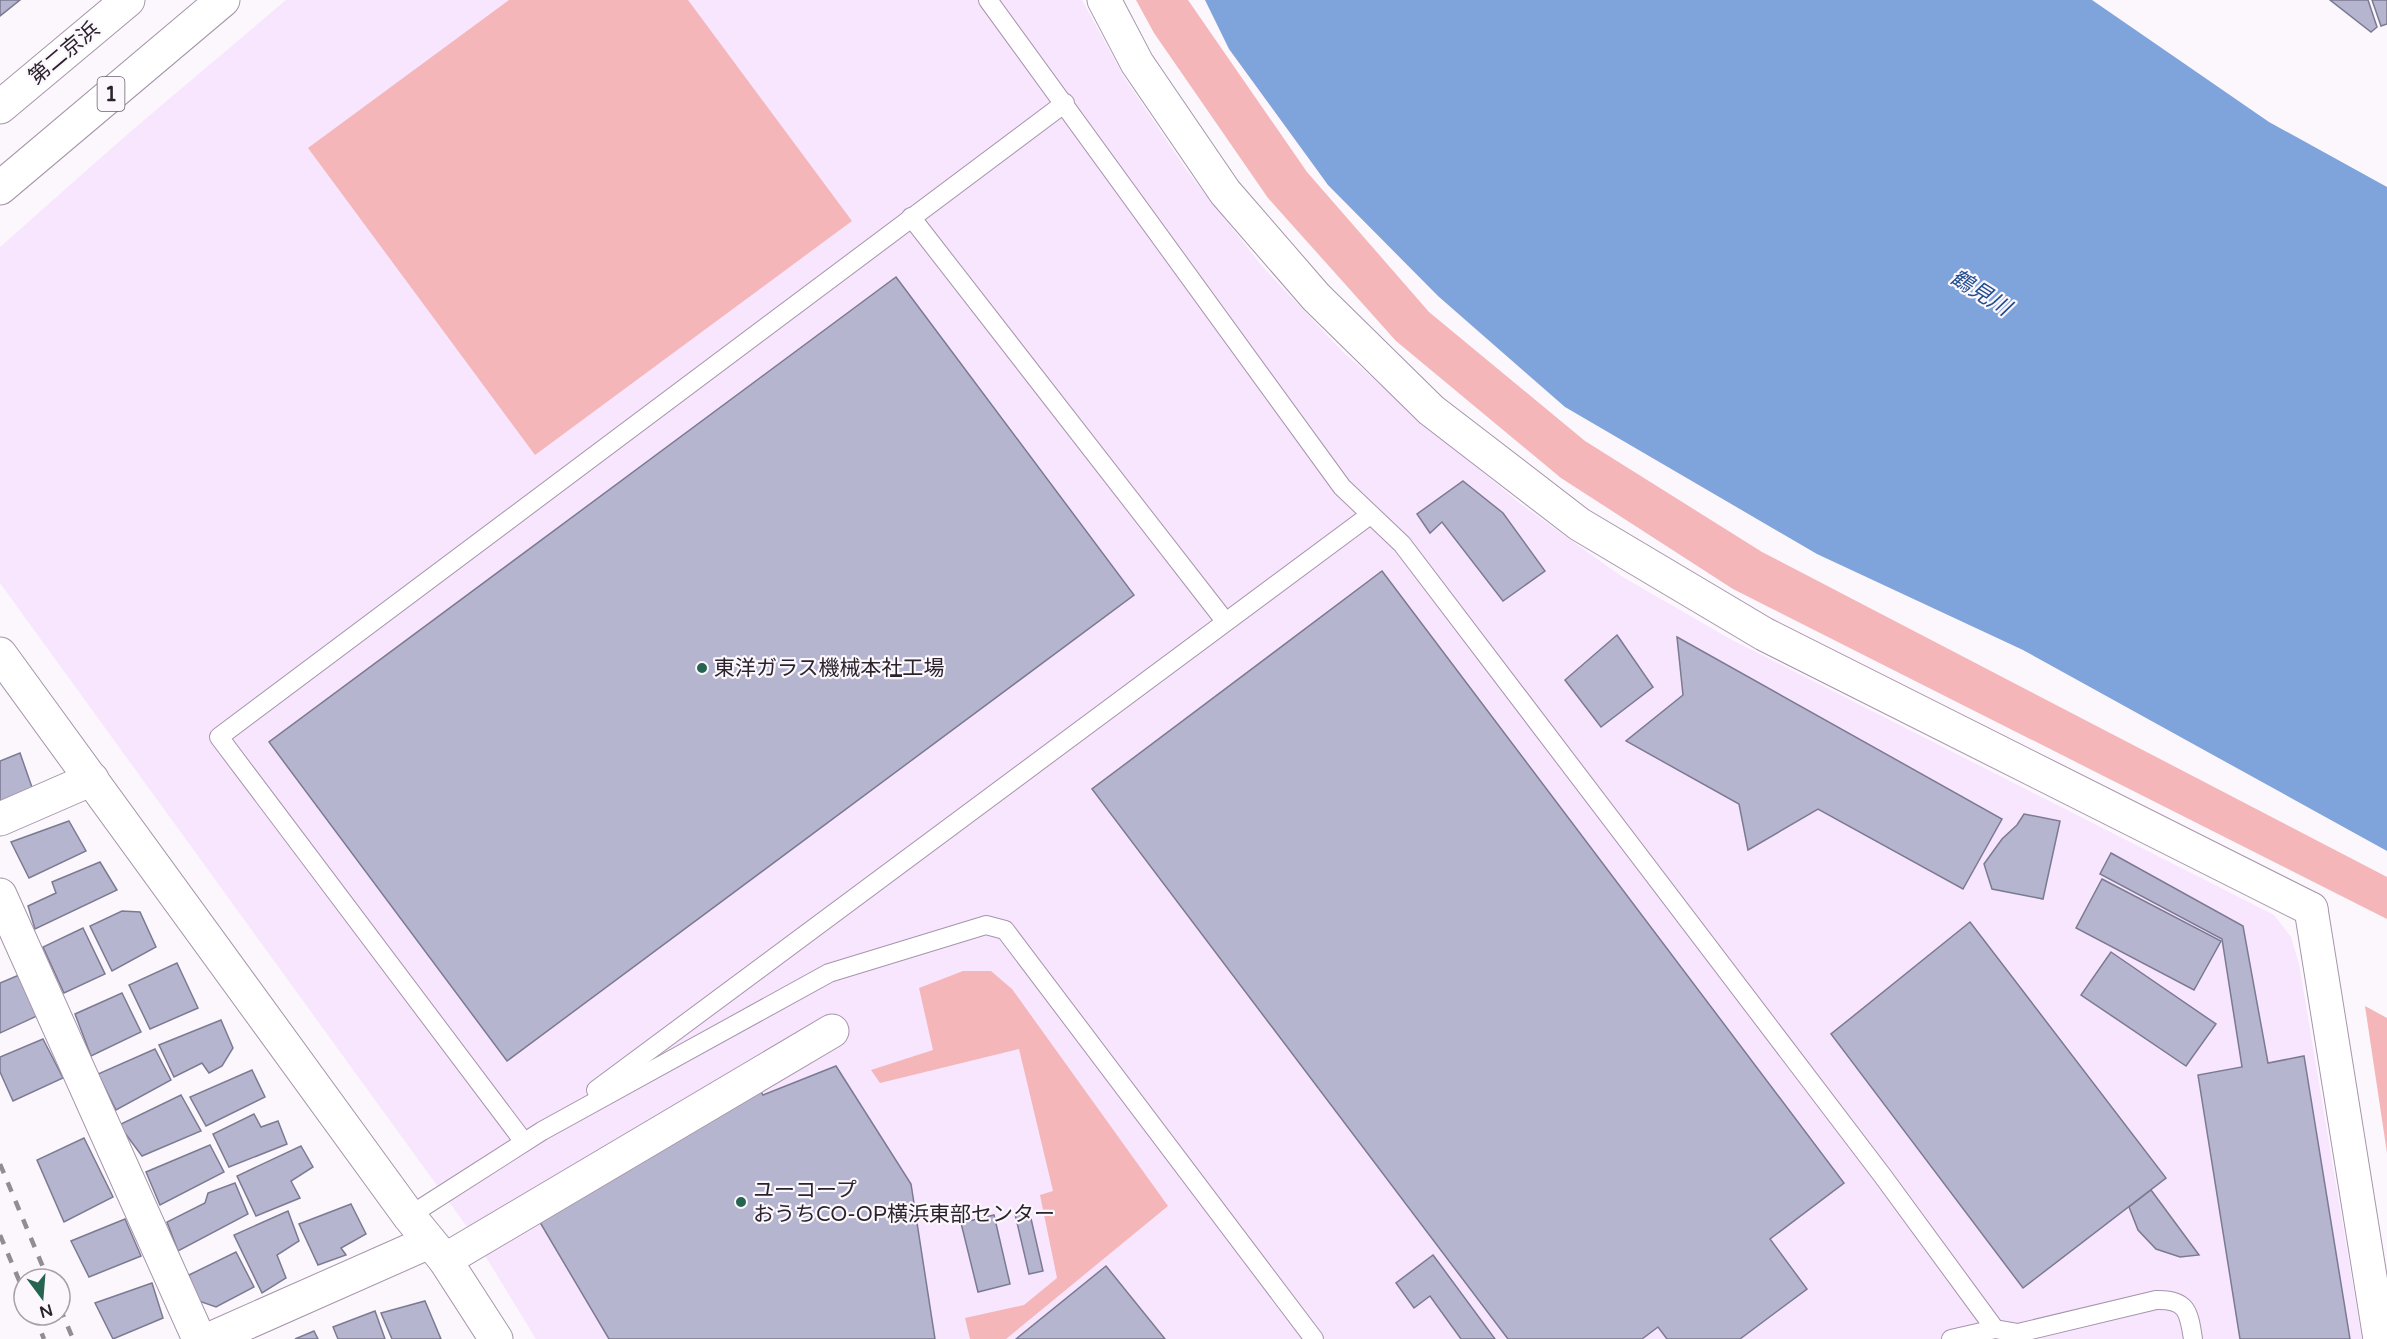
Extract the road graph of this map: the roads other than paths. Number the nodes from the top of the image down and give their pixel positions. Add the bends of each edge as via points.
1 (128, 0) edge
2 (223, 0) edge
3 (988, 0) edge
4 (1104, 0) edge
5 (1065, 103) junction
6 (0, 107) edge
7 (0, 188) edge
8 (911, 217) junction
9 (1370, 515) junction
10 (1225, 621) junction
11 (0, 654) edge
12 (92, 779) junction
13 (0, 819) edge
14 (0, 895) edge
15 (831, 1031) dead end
16 (542, 1131) junction
17 (524, 1143) junction
18 (409, 1216) junction
19 (437, 1251) junction
20 (1995, 1329) junction
21 (199, 1339) edge
22 (210, 1339) edge
23 (496, 1339) edge
24 (1314, 1339) edge
25 (1951, 1339) edge
26 (2193, 1339) edge
27 (2380, 1339) edge

1 - 6 main road, 第二京浜
2 - 7 main road, 1
3 - 5 lane
4 - 27 main road via 1137,63 1225,192 1316,297 1431,410 1579,524 1764,634 2311,909
5 - 8 lane
5 - 9 lane via 1342,487
8 - 10 lane
8 - 17 lane via 219,737
9 - 10 lane
9 - 20 lane via 1402,544
10 - 16 lane
11 - 12 main road
12 - 13 main road
12 - 18 main road
14 - 21 main road
15 - 19 main road
16 - 17 lane
16 - 24 lane via 829,973 986,925 1005,930
17 - 18 lane
18 - 19 main road
19 - 22 main road
19 - 23 main road
20 - 25 lane
20 - 26 lane via 2018,1333 2173,1299 2185,1307

